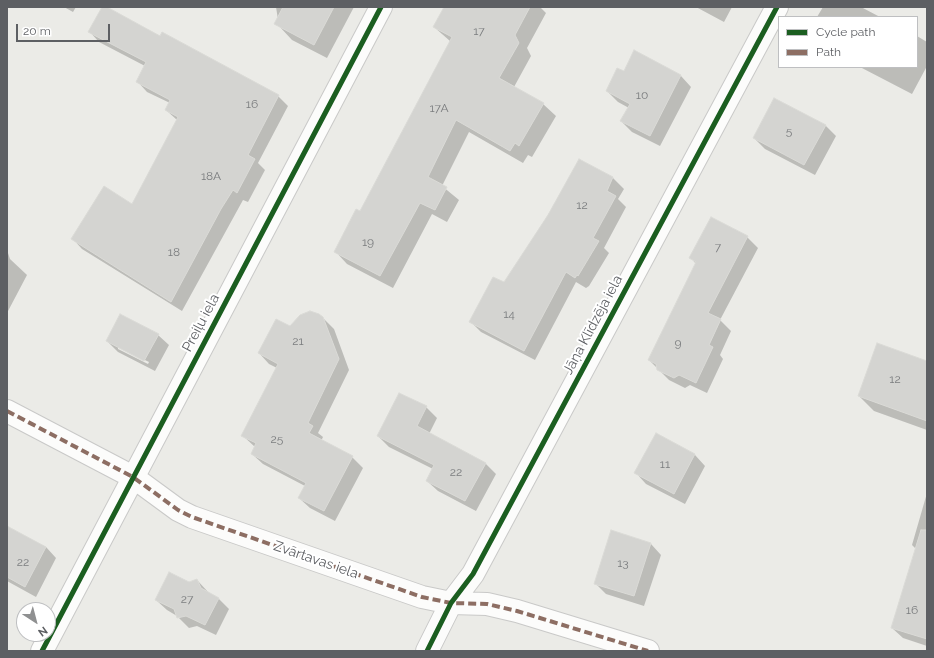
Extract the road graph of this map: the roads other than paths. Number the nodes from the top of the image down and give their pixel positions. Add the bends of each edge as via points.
1 (381, 7) edge
2 (777, 7) edge
3 (7, 411) edge
4 (133, 477) junction
5 (451, 603) junction
6 (42, 651) edge
7 (427, 651) edge
8 (648, 651) edge

1 - 4 street, Preiļu iela
2 - 5 street, Jāņa Klīdzēja iela via 473,574
3 - 4 street, Zvārtavas iela
4 - 5 street, Zvārtavas iela via 178,510 192,517 422,597
4 - 6 street, Preiļu iela
5 - 7 street, Jāņa Klīdzēja iela
5 - 8 street, Zvārtavas iela via 487,604 517,611

